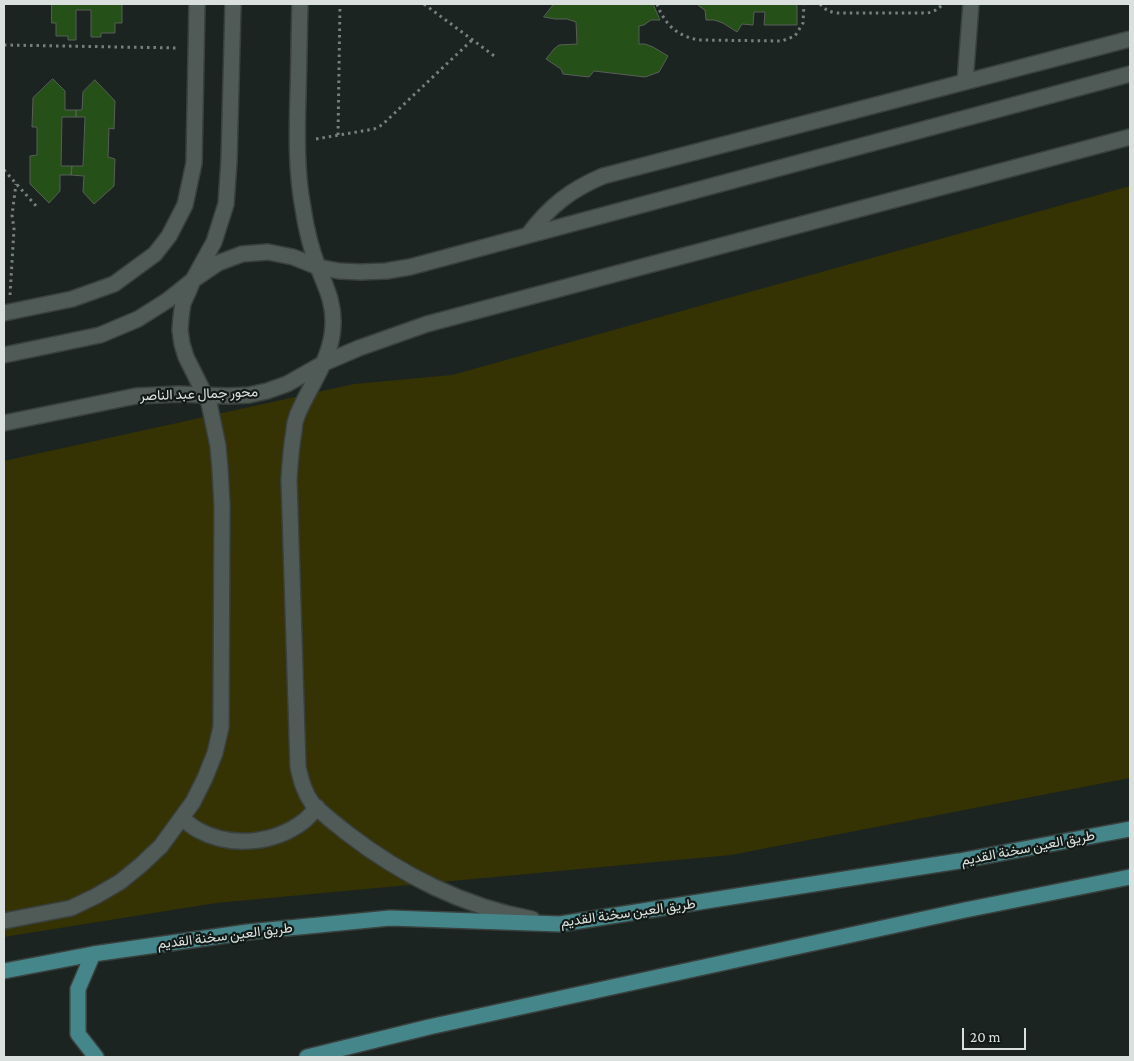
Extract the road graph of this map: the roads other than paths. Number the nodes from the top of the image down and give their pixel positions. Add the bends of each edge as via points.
1 (197, 4) edge
2 (233, 4) edge
3 (300, 4) edge
4 (971, 4) edge
5 (1130, 39) edge
6 (1130, 74) edge
7 (965, 82) junction
8 (1130, 137) edge
9 (528, 235) junction
10 (318, 267) junction
11 (193, 280) junction
12 (6, 313) edge
13 (4, 355) edge
14 (324, 363) junction
15 (205, 394) junction
16 (4, 423) edge
17 (317, 807) junction
18 (182, 818) junction
19 (1130, 829) edge
20 (1130, 877) edge
21 (4, 921) edge
22 (560, 924) junction
23 (93, 954) junction
24 (4, 971) edge
25 (96, 1057) edge
26 (307, 1057) edge

1 - 12 main road via 194,163 185,205 169,236 155,254 114,284 72,299
2 - 11 main road via 226,204 214,242
3 - 10 main road via 298,173 309,238
4 - 7 main road
5 - 7 main road
6 - 9 main road
7 - 9 main road via 603,176 574,190 557,203
8 - 14 main road, محور جمال عبد الناصر via 427,324
9 - 10 main road via 386,271 339,271
10 - 11 main road via 268,252 242,254 218,263
10 - 14 main road via 333,310 333,327
11 - 13 main road via 138,319 100,334
11 - 15 main road via 183,303 180,330 186,357
14 - 15 main road, محور جمال عبد الناصر via 267,391 250,395
14 - 17 main road via 296,418 289,480 298,767 302,784
15 - 16 main road, محور جمال عبد الناصر via 136,396
15 - 18 main road via 215,430 221,487 221,727 206,778
17 - 18 main road via 289,831 252,842 215,837
17 - 22 main road via 363,845 422,882 489,909
18 - 21 main road via 161,846 141,865 96,896 72,908
19 - 22 main road, طريق العين سخنة القديم via 958,862
20 - 26 main road via 906,922
22 - 23 main road, طريق العين سخنة القديم via 390,918 248,932
23 - 24 main road, طريق العين سخنة القديم
23 - 25 main road via 78,989 78,1034

